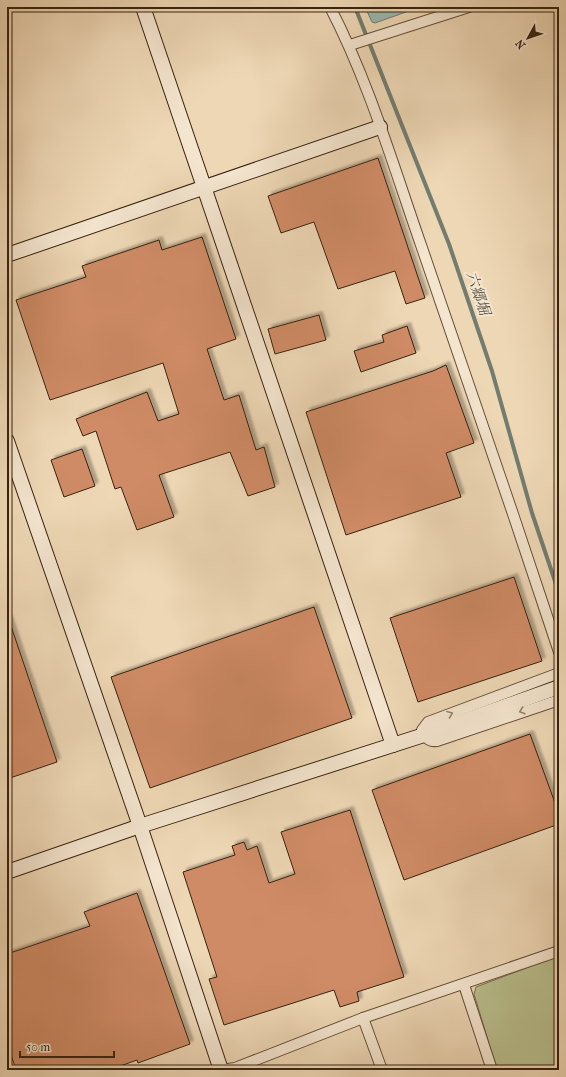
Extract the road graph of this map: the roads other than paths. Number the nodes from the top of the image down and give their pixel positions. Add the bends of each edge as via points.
1 (143, 7) edge
2 (330, 7) edge
3 (469, 7) edge
4 (350, 45) junction
5 (380, 127) junction
6 (204, 187) junction
7 (7, 255) edge
8 (7, 442) edge
9 (559, 652) edge
10 (559, 673) edge
11 (559, 687) edge
12 (559, 700) edge
13 (424, 735) junction
14 (393, 745) junction
15 (140, 826) junction
16 (7, 872) edge
17 (559, 951) edge
18 (464, 984) junction
19 (363, 1018) junction
20 (221, 1070) edge
21 (382, 1070) edge
22 (492, 1070) edge

1 - 6 street
2 - 4 street
3 - 4 street
4 - 5 street
5 - 6 street
5 - 9 street
6 - 7 street
6 - 14 street
8 - 15 street
13 -> 10 street via 422,730 428,722
11 - 13 street
12 -> 13 street via 437,741 432,742
13 - 14 street
14 - 15 street
15 - 16 street
15 - 20 street
17 - 18 street
18 - 19 street
18 - 22 street
19 - 20 street via 235,1068
19 - 21 street

